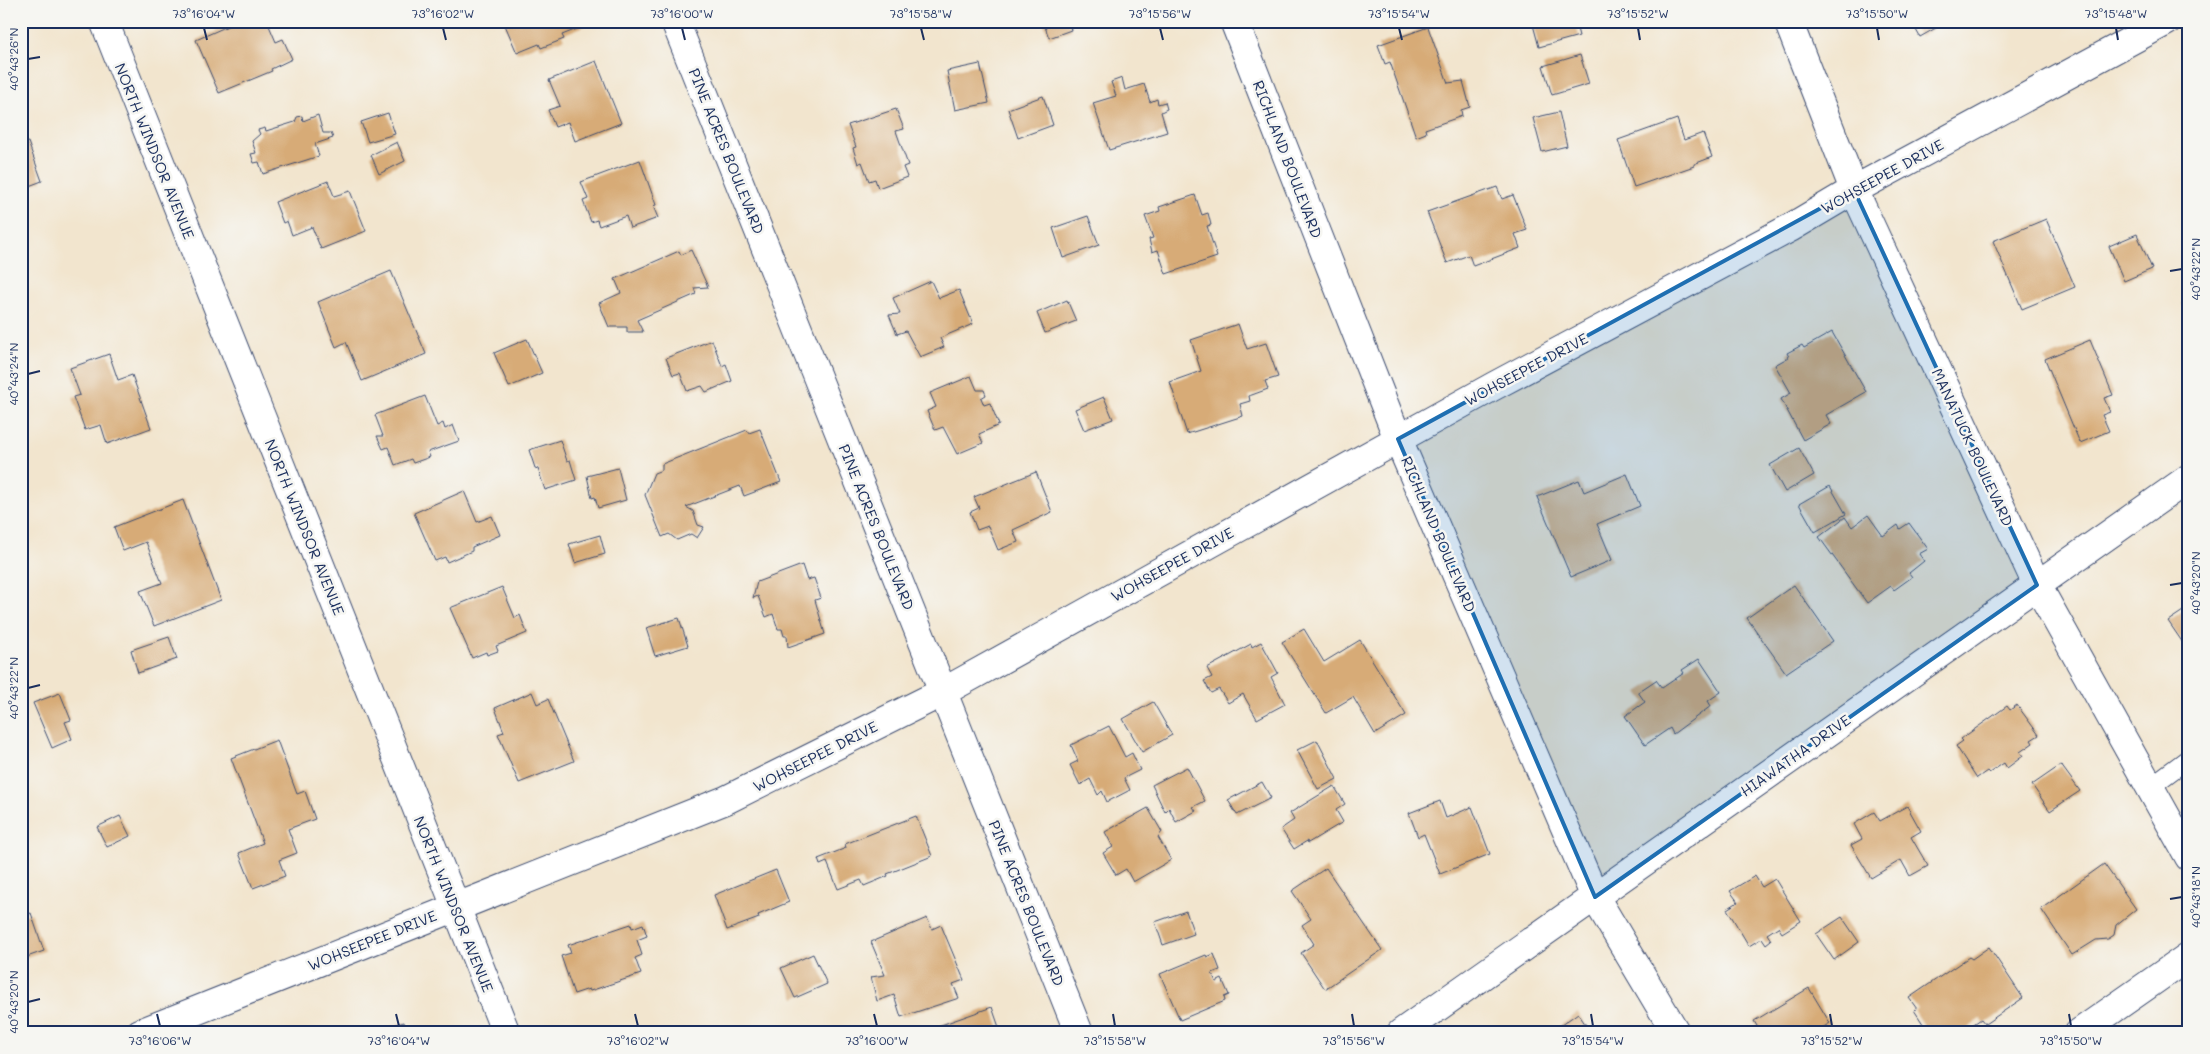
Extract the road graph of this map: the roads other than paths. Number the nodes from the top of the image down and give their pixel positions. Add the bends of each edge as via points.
1 (104, 21) edge
2 (675, 21) edge
3 (1234, 21) edge
4 (1788, 21) edge
5 (2167, 21) edge
6 (1854, 190) junction
7 (1398, 438) junction
8 (2189, 478) edge
9 (2037, 585) junction
10 (943, 692) junction
11 (2189, 758) edge
12 (2150, 787) junction
13 (2189, 857) edge
14 (1595, 897) junction
15 (455, 906) junction
16 (2189, 956) edge
17 (140, 1033) edge
18 (506, 1033) edge
19 (1079, 1033) edge
20 (1401, 1033) edge
21 (1676, 1033) edge
22 (2079, 1033) edge

1 - 15 street, NORTH WINDSOR AVENUE
2 - 10 street, PINE ACRES BOULEVARD
3 - 7 street, RICHLAND BOULEVARD
4 - 6 street, MANATUCK BOULEVARD
5 - 6 street, WOHSEEPEE DRIVE
6 - 7 street, WOHSEEPEE DRIVE via 1790,228
6 - 9 street, MANATUCK BOULEVARD
7 - 10 street, WOHSEEPEE DRIVE
7 - 14 street, RICHLAND BOULEVARD
8 - 9 street, HIAWATHA DRIVE
9 - 12 street, MANATUCK BOULEVARD
9 - 14 street, HIAWATHA DRIVE
10 - 15 street, WOHSEEPEE DRIVE via 726,800
10 - 19 street, PINE ACRES BOULEVARD
11 - 12 lane
12 - 13 street, MANATUCK BOULEVARD
14 - 20 street, HIAWATHA DRIVE
14 - 21 street, RICHLAND BOULEVARD
15 - 17 street, WOHSEEPEE DRIVE
15 - 18 street, NORTH WINDSOR AVENUE
16 - 22 street

